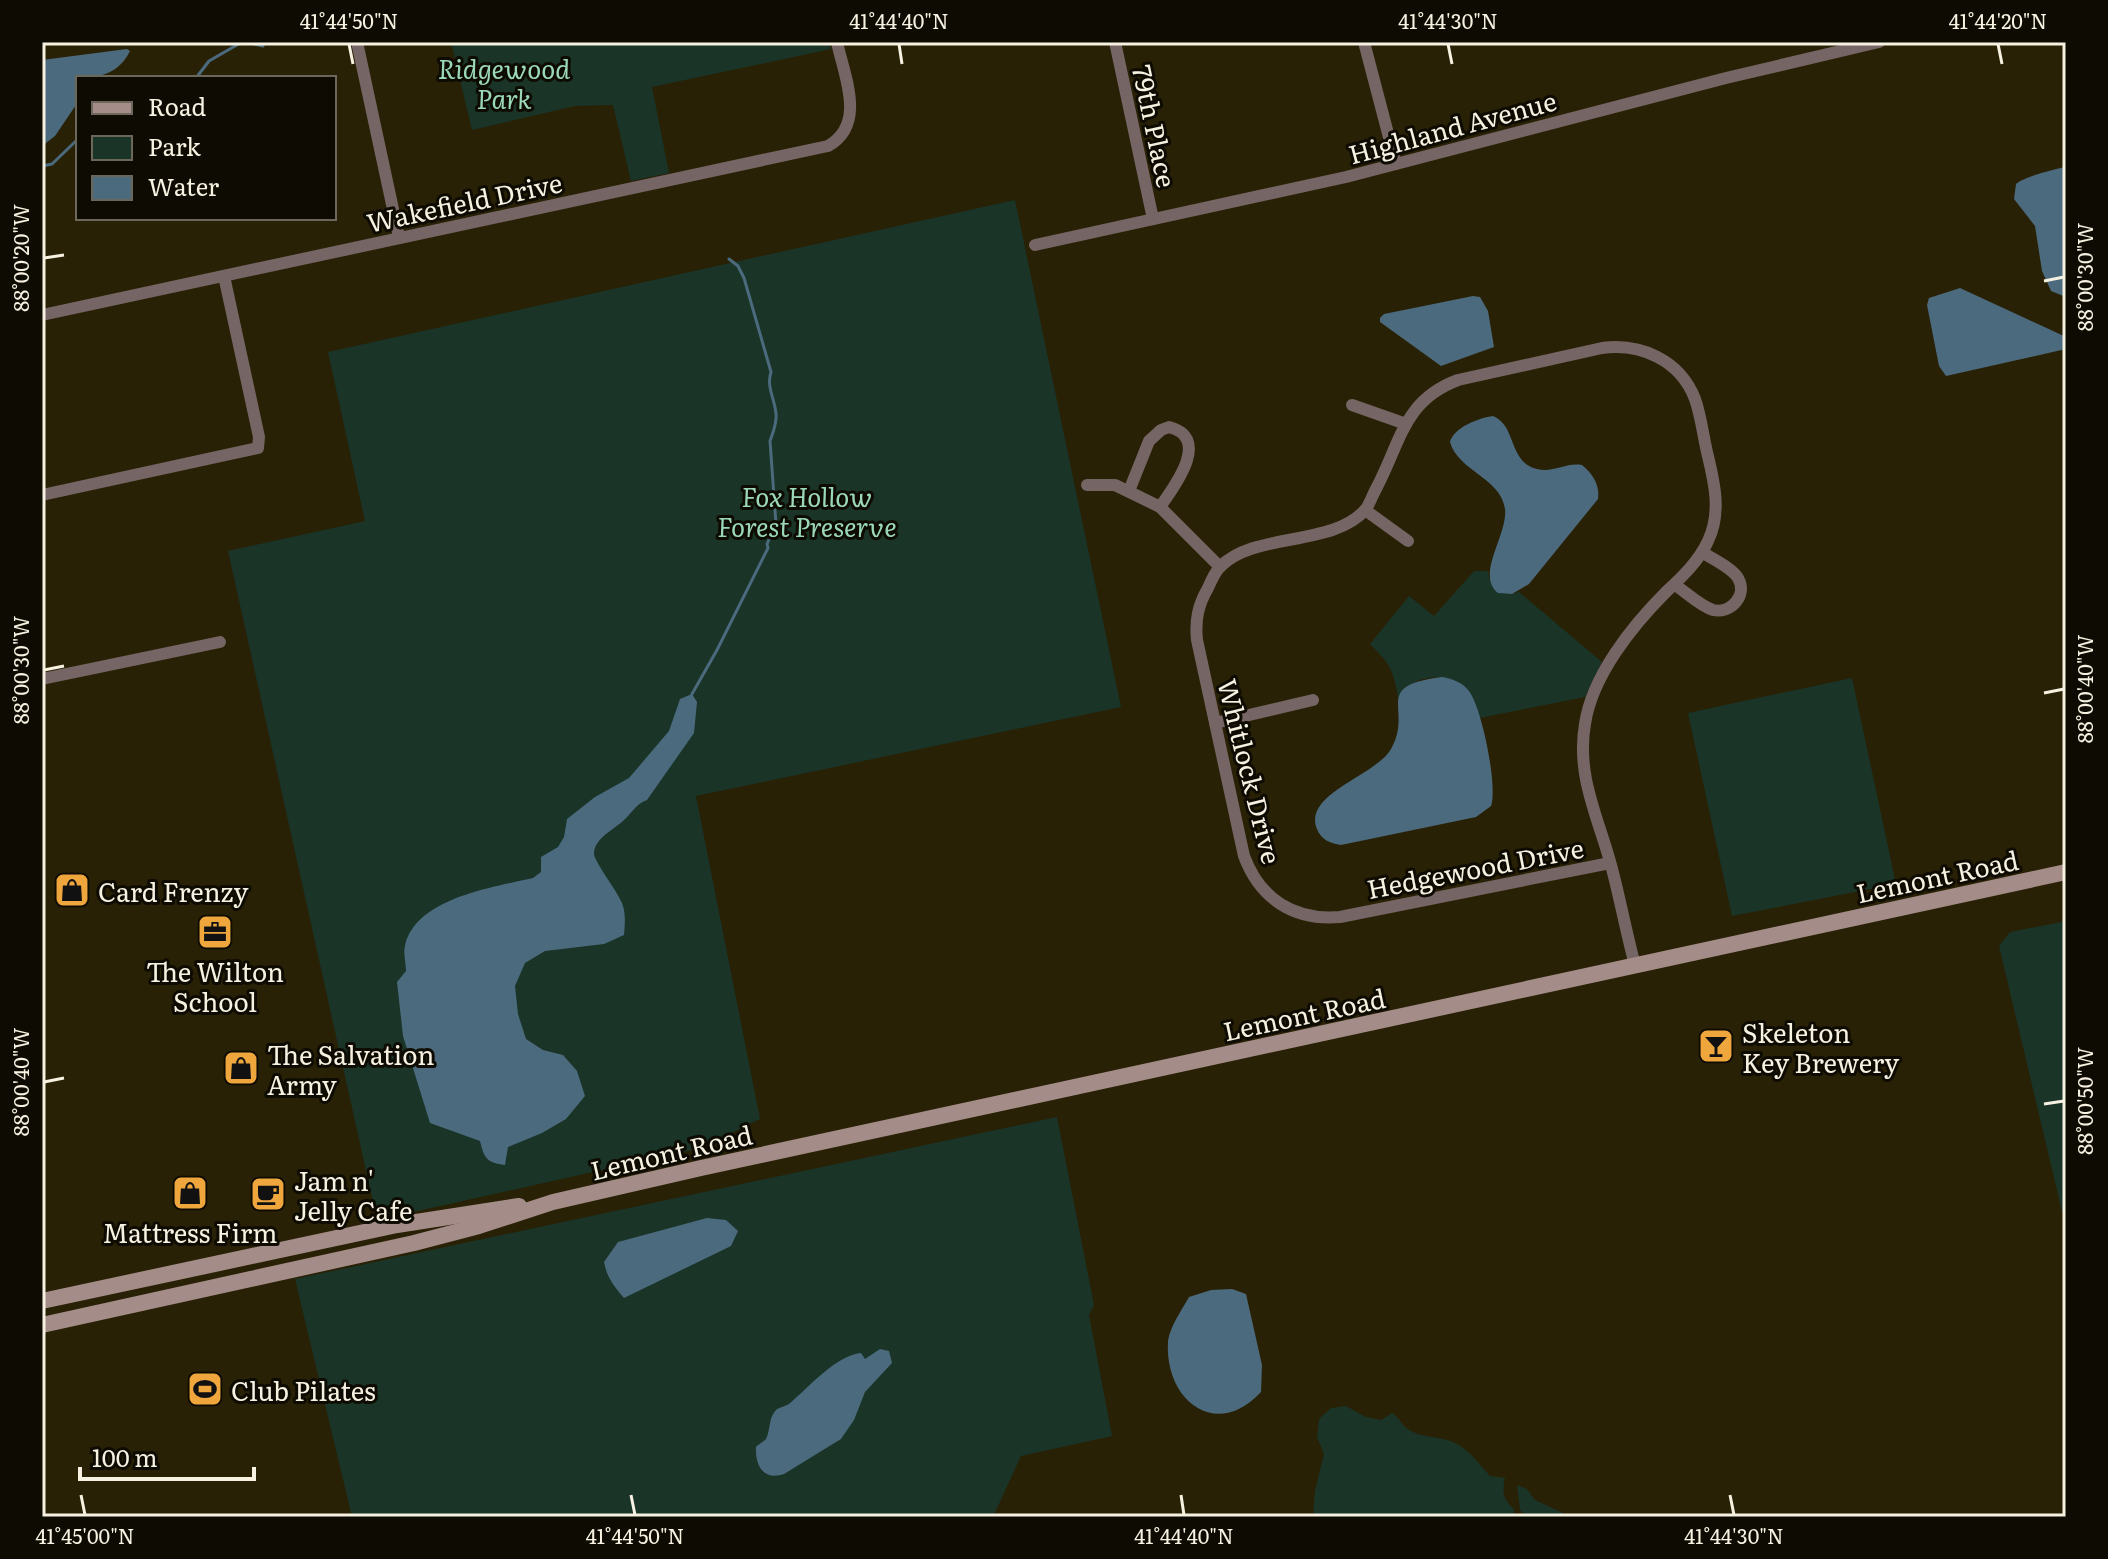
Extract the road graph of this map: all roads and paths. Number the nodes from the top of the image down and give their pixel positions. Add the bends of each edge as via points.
1 (357, 42) edge
2 (837, 42) edge
3 (1115, 42) edge
4 (1364, 42) edge
5 (1879, 42) edge
6 (1396, 164) junction
7 (1153, 219) junction
8 (399, 237) junction
9 (1035, 245) dead end
10 (224, 276) junction
11 (42, 315) edge
12 (1352, 405) dead end
13 (1406, 424) junction
14 (1087, 485) dead end
15 (1129, 491) junction
16 (42, 495) edge
17 (1160, 507) junction
18 (1365, 510) junction
19 (1408, 541) dead end
20 (1702, 552) junction
21 (1220, 567) junction
22 (1675, 585) junction
23 (220, 642) dead end
24 (42, 679) edge
25 (1313, 700) dead end
26 (1215, 723) junction
27 (1610, 863) junction
28 (2066, 872) edge
29 (1348, 915) joint
30 (1635, 965) junction
31 (553, 1202) junction
32 (42, 1301) edge
33 (42, 1325) edge

1 - 8 street
2 - 8 street, Wakefield Drive via 851,106 837,141
3 - 7 street, 79th Place
4 - 6 street
5 - 6 street, Highland Avenue
6 - 7 street, Highland Avenue
7 - 9 street, Highland Avenue
8 - 10 street, Wakefield Drive
10 - 11 street, Wakefield Drive
10 - 16 street via 258,448
12 - 13 street
13 - 18 street
13 - 20 street via 1430,395 1458,380 1602,348 1626,347 1662,358 1686,382 1708,457 1716,511
14 - 15 street
15 - 17 street
15 - 17 street via 1149,441 1169,427 1179,429 1186,436 1189,457
17 - 21 street
18 - 19 street
18 - 21 street via 1337,528 1250,550
20 - 22 street
20 - 22 street via 1737,575 1740,598 1729,608 1714,610
21 - 26 street, Whitlock Drive via 1197,615 1197,640
22 - 27 street via 1608,663 1585,721 1583,773
23 - 24 street
25 - 26 street
26 - 29 street, Whitlock Drive via 1244,856 1256,880 1271,900 1303,915
27 - 29 street, Hedgewood Drive
27 - 30 street
28 - 30 main road, Lemont Road
30 - 31 main road, Lemont Road
31 - 32 main road, Lemont Road via 397,1225
31 - 33 main road, Lemont Road via 414,1243

